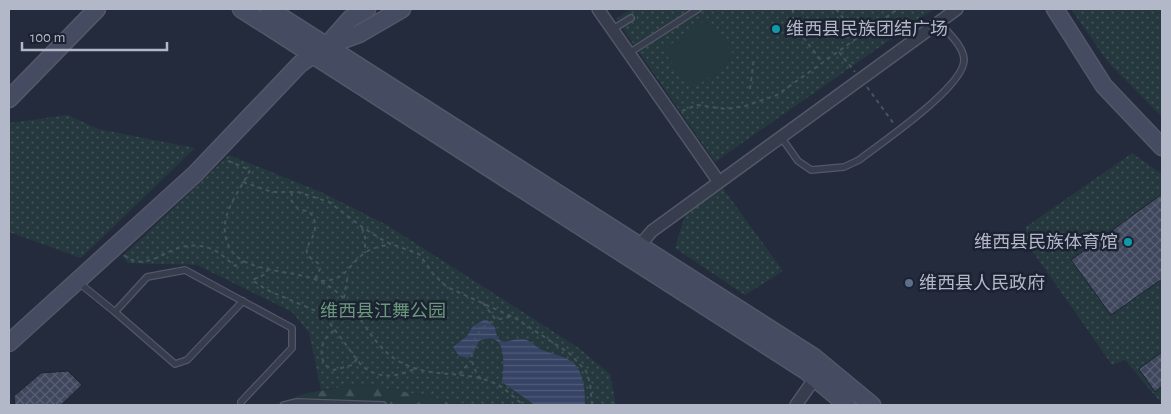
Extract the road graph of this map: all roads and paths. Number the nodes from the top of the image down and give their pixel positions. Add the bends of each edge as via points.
1 (97, 9) edge
2 (241, 9) edge
3 (269, 9) edge
4 (367, 9) edge
5 (402, 9) edge
6 (598, 9) edge
7 (698, 9) edge
8 (793, 9) edge
9 (836, 9) edge
10 (898, 9) edge
11 (957, 9) edge
12 (1055, 9) edge
13 (631, 18) dead end
14 (939, 22) junction
15 (613, 29) junction
16 (859, 38) junction
17 (319, 50) junction
18 (839, 52) junction
19 (629, 53) junction
20 (754, 58) dead end
21 (823, 63) junction
22 (849, 64) dead end
23 (860, 79) junction
24 (750, 89) dead end
25 (9, 99) edge
26 (674, 117) junction
27 (898, 130) junction
28 (781, 137) junction
29 (1162, 147) edge
30 (228, 161) dead end
31 (243, 182) junction
32 (719, 182) junction
33 (292, 192) junction
34 (362, 227) junction
35 (392, 244) junction
36 (640, 245) junction
37 (116, 247) junction
38 (365, 253) junction
39 (244, 261) junction
40 (268, 268) junction
41 (348, 272) junction
42 (317, 280) junction
43 (78, 282) junction
44 (344, 298) junction
45 (243, 301) junction
46 (483, 303) junction
47 (115, 312) junction
48 (512, 316) junction
49 (496, 320) junction
50 (335, 330) junction
51 (9, 343) edge
52 (357, 359) junction
53 (471, 360) junction
54 (415, 369) junction
55 (458, 375) junction
56 (815, 378) junction
57 (481, 379) junction
58 (241, 405) edge
59 (284, 405) edge
60 (384, 405) edge
61 (524, 405) edge
62 (592, 405) edge
63 (796, 405) edge
64 (847, 405) edge
65 (872, 405) edge

1 - 25 main road
2 - 17 main road
3 - 17 main road
4 - 17 main road via 350,19
5 - 17 main road via 359,34
6 - 15 street
7 - 19 lane
8 - 21 path via 792,24
9 - 16 path
10 - 16 path
11 - 14 street
12 - 29 main road via 1104,86
13 - 15 lane
14 - 23 street
14 - 27 lane via 961,50 963,67 946,92
15 - 19 street
16 - 18 path
17 - 36 main road
17 - 37 main road via 300,64 195,174
17 - 56 main road
18 - 21 path
18 - 22 path
19 - 26 street
20 - 24 path
21 - 26 path via 777,95 726,109 697,105
23 - 27 path
23 - 28 street
26 - 32 street
27 - 28 lane via 859,160 817,171 798,161
28 - 32 street
30 - 31 path via 250,170
31 - 33 path via 272,192
31 - 39 path via 230,203 225,228 231,250
32 - 36 street via 652,230
33 - 34 path via 329,202
33 - 42 path via 291,200 298,209 310,212 316,227 307,252 310,259 318,263
34 - 35 path
34 - 38 path
35 - 38 path
35 - 46 path via 419,254 447,287
36 - 65 main road via 814,357
37 - 39 path via 130,260 144,262 179,248 197,246 215,250 235,266
37 - 43 main road
38 - 41 path
39 - 40 path
40 - 42 path
40 - 50 path via 266,274 252,280 267,290 323,314
41 - 42 path via 334,279
41 - 44 path
42 - 44 path
43 - 47 lane
43 - 51 main road
44 - 54 path via 385,351
45 - 47 lane via 186,270 147,277
45 - 47 lane via 187,360 175,364
45 - 58 lane via 292,328 292,348
46 - 48 path
46 - 49 path
48 - 49 path
48 - 62 path via 578,362 590,383
49 - 53 path via 477,334
50 - 52 path
50 - 52 path via 323,341 325,365 334,370 352,365
52 - 54 path via 368,370 384,376
53 - 55 path
53 - 57 path
54 - 55 path via 430,374
55 - 57 path
56 - 63 street
56 - 64 main road
57 - 61 path via 495,383
59 - 60 lane via 297,402

